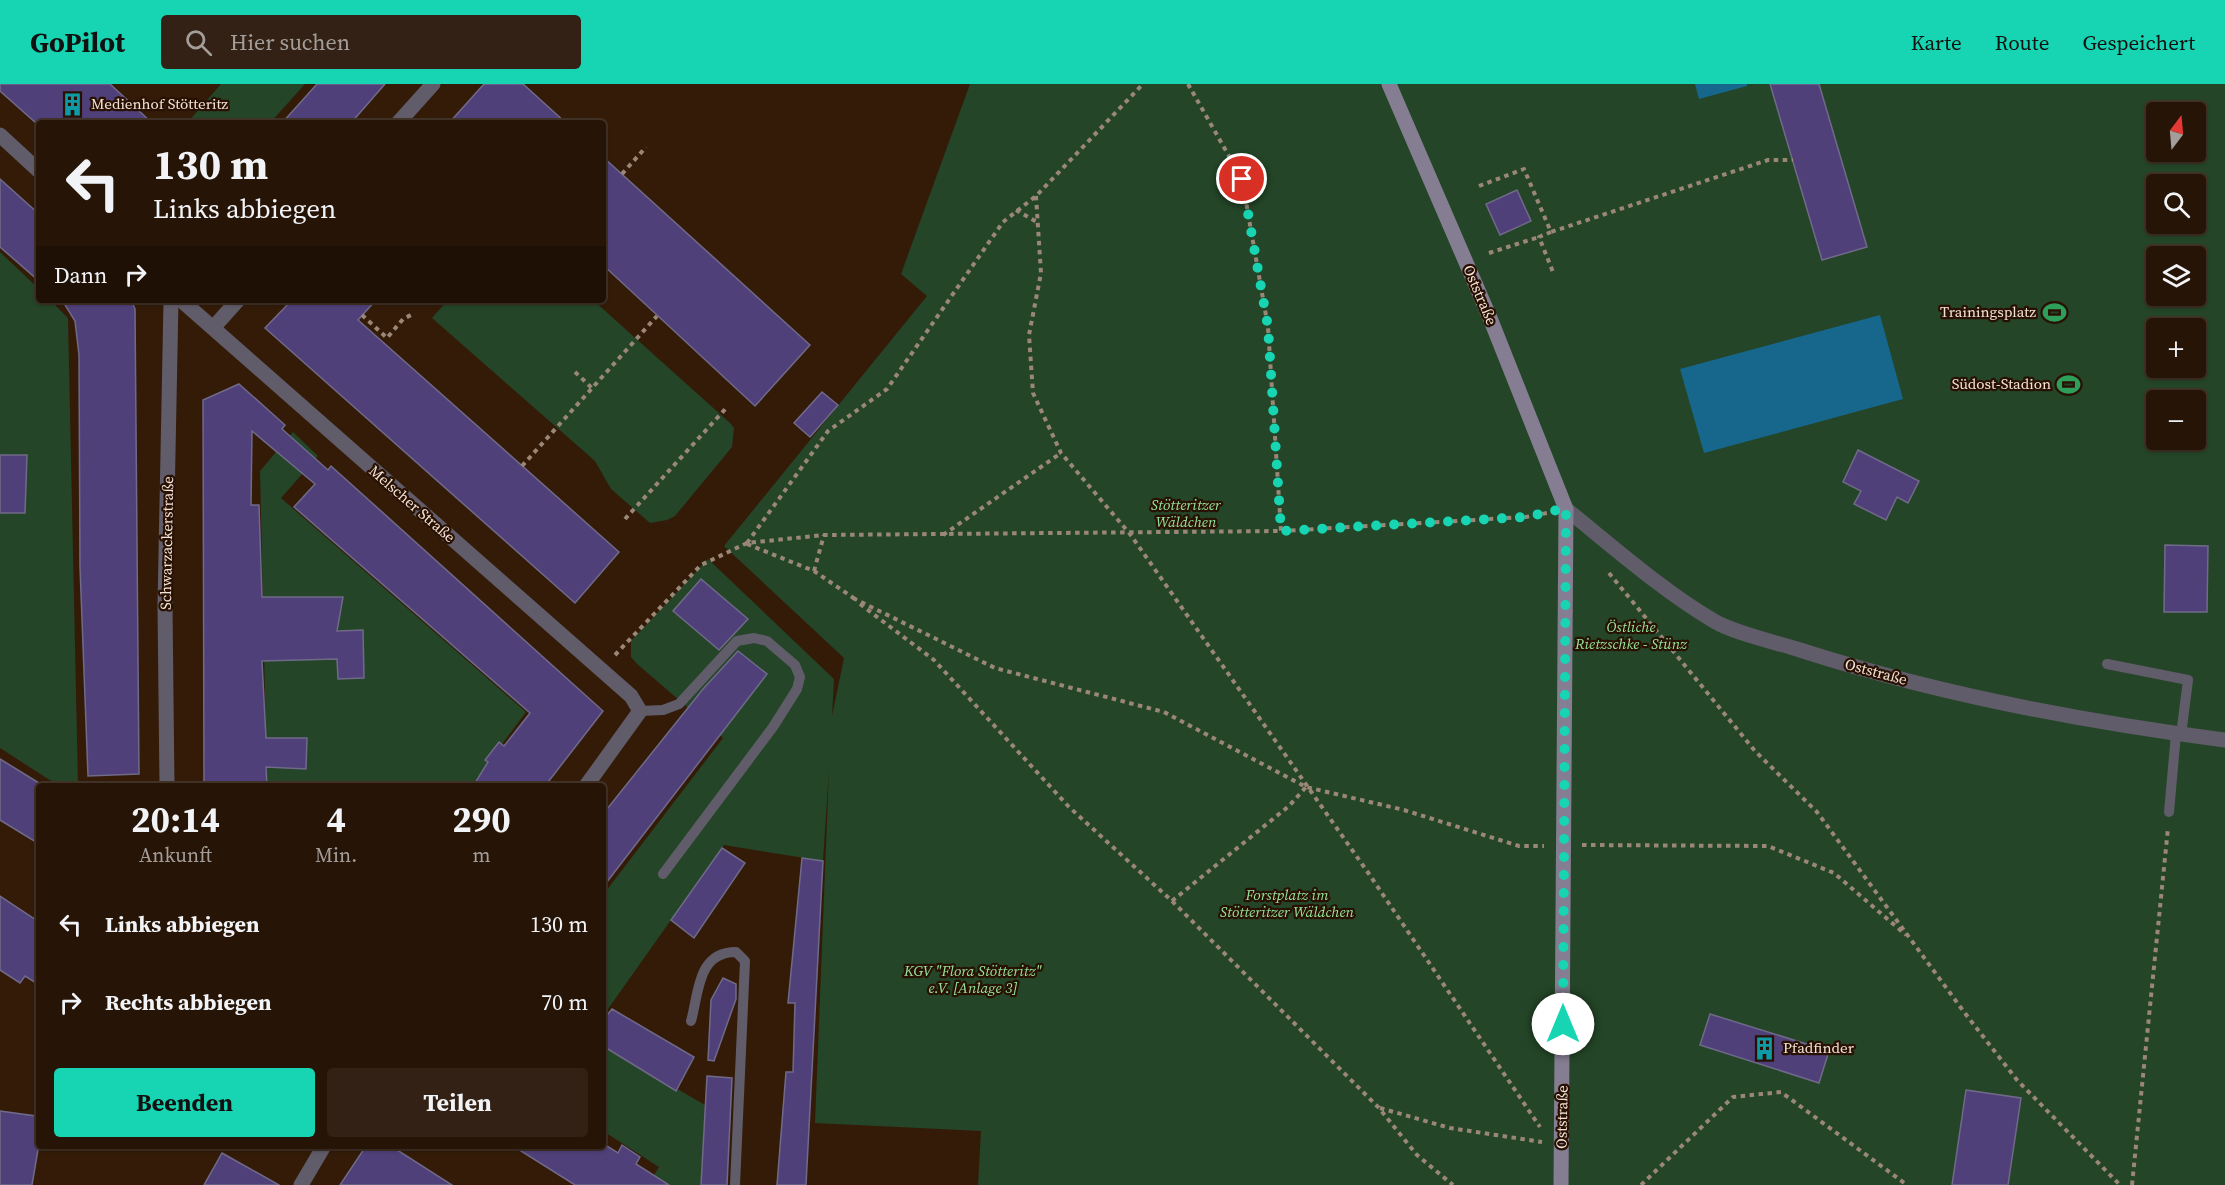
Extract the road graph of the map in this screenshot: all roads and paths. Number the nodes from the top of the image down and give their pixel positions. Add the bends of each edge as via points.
1 (433, 84) edge
2 (1143, 84) edge
3 (1188, 84) edge
4 (1389, 84) edge
5 (401, 120) edge
6 (0, 135) edge
7 (646, 147) dead end
8 (1793, 160) dead end
9 (36, 168) edge
10 (622, 174) dead end
11 (1479, 186) dead end
12 (1036, 196) junction
13 (1016, 210) junction
14 (1038, 222) junction
15 (1551, 232) junction
16 (1539, 237) junction
17 (1489, 253) dead end
18 (1553, 272) dead end
19 (171, 303) edge
20 (184, 303) edge
21 (235, 303) edge
22 (413, 314) dead end
23 (362, 315) dead end
24 (657, 316) dead end
25 (213, 328) junction
26 (575, 372) dead end
27 (592, 388) junction
28 (728, 406) dead end
29 (1060, 453) junction
30 (522, 466) dead end
31 (1566, 508) junction
32 (626, 519) dead end
33 (1281, 531) junction
34 (943, 534) junction
35 (1130, 534) junction
36 (824, 535) junction
37 (747, 543) junction
38 (1602, 563) dead end
39 (814, 571) junction
40 (853, 598) junction
41 (2107, 664) dead end
42 (600, 671) junction
43 (639, 711) junction
44 (2179, 734) junction
45 (2225, 740) edge
46 (167, 783) edge
47 (588, 783) edge
48 (1306, 787) junction
49 (2169, 812) joint
50 (1564, 845) junction
51 (663, 874) dead end
52 (1172, 901) junction
53 (1911, 939) junction
54 (691, 1020) dead end
55 (1379, 1108) junction
56 (1556, 1143) junction
57 (322, 1149) edge
58 (301, 1185) edge
59 (735, 1185) edge
60 (1453, 1185) edge
61 (1561, 1185) edge
62 (1641, 1185) edge
63 (1907, 1185) edge
64 (2120, 1185) edge
65 (2132, 1185) edge

1 - 5 street
2 - 12 path
3 - 33 path via 1242,179 1268,327
4 - 31 street, Oststraße via 1490,318
6 - 9 street
7 - 10 path
8 - 15 path via 1768,160
11 - 15 path via 1524,169
12 - 13 path
12 - 14 path
13 - 14 path
13 - 37 path via 1003,222 887,389 828,431
14 - 29 path via 1041,273 1029,335 1034,393
15 - 16 path
16 - 17 path
16 - 18 path
19 - 46 street, Schwarzackerstraße via 165,606
20 - 25 street, Melscher Straße
21 - 25 street
22 - 23 path via 403,319 387,338
24 - 27 path
25 - 42 street, Melscher Straße
26 - 27 path
27 - 30 path
28 - 32 path
29 - 34 path
29 - 35 path
31 - 33 path via 1526,517
31 - 44 street, Oststraße via 1636,566 1715,622 1860,669 1965,694
31 - 50 street, Oststraße
33 - 35 path
34 - 35 path
34 - 36 path
35 - 48 path
36 - 37 path
36 - 39 path
37 - 39 path
37 - 42 path via 700,565
38 - 53 path via 1755,751 1817,812
39 - 40 path
40 - 48 path via 995,668 1164,712
40 - 52 path via 934,660 1069,807
41 - 44 lane via 2188,680
42 - 43 street, Melscher Straße via 631,696
43 - 47 street
43 - 51 lane via 663,710 679,704 737,641 767,641 795,665 800,677 797,689 773,727
44 - 45 street, Oststraße
44 - 49 lane
48 - 50 path via 1404,810 1520,846
48 - 52 path via 1289,806
48 - 56 path
49 - 65 path
50 - 53 path via 1767,846 1834,873
50 - 56 street, Oststraße
52 - 55 path
53 - 64 path via 2018,1080
54 - 59 lane via 699,978 705,969 720,955 736,952 742,956 746,961
55 - 56 path via 1450,1128 1527,1142
55 - 60 path via 1417,1155
56 - 61 street, Oststraße
57 - 58 street
62 - 63 path via 1733,1097 1781,1092

